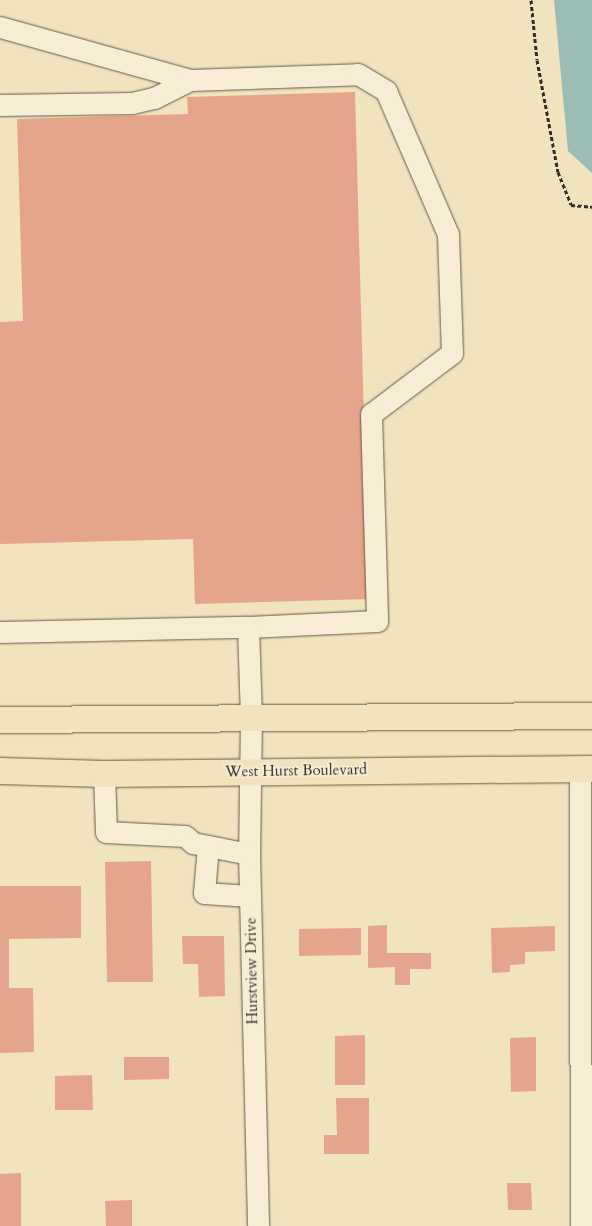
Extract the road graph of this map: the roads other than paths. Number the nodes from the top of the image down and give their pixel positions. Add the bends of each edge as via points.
1 (0, 27) edge
2 (190, 80) junction
3 (0, 105) edge
4 (248, 627) junction
5 (0, 632) edge
6 (252, 716) junction
7 (592, 716) edge
8 (0, 720) edge
9 (586, 769) edge
10 (0, 771) edge
11 (251, 772) junction
12 (104, 774) junction
13 (208, 846) junction
14 (249, 854) junction
15 (250, 896) junction
16 (258, 1226) edge
17 (581, 1226) edge

1 - 2 street
2 - 3 street via 154,98 132,103
2 - 4 street via 358,74 386,91 448,234 452,353 371,414 376,621
4 - 5 street
4 - 6 street, Hurstview Drive
6 - 7 main road
6 - 8 main road
6 - 11 street, Hurstview Drive
9 - 11 main road, West Hurst Boulevard
9 - 17 street
10 - 12 main road, West Hurst Boulevard
11 - 12 main road, West Hurst Boulevard
11 - 14 street, Hurstview Drive
12 - 13 street via 106,832 185,836 193,843
13 - 14 street
13 - 15 street via 204,893
14 - 15 street, Hurstview Drive
15 - 16 street, Hurstview Drive

